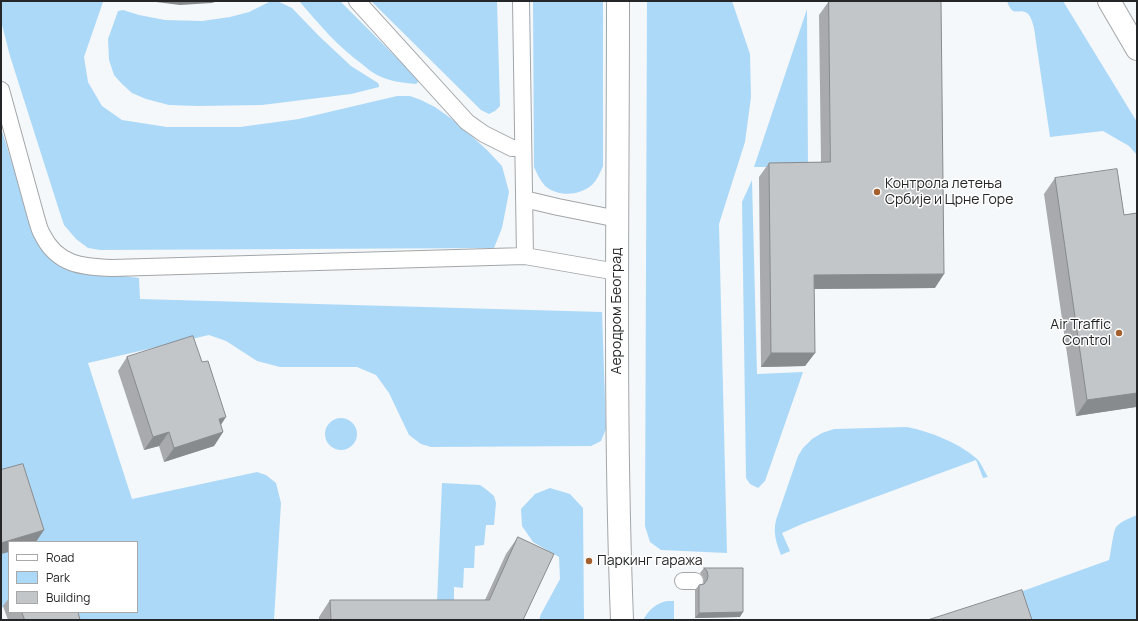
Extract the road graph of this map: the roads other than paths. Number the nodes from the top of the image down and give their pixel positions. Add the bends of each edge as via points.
1 (357, 1) edge
2 (521, 1) edge
3 (618, 1) edge
4 (1109, 1) edge
5 (1137, 49) edge
6 (1, 90) edge
7 (523, 148) junction
8 (524, 199) junction
9 (618, 219) junction
10 (525, 256) junction
11 (617, 272) junction
12 (622, 620) edge

1 - 7 lane via 467,122 512,148
2 - 7 lane
3 - 9 street, Аеродром Београд
4 - 5 street
6 - 10 lane via 42,234 52,250 70,263 90,268 112,268
7 - 8 lane
8 - 9 lane
8 - 10 lane
9 - 11 street, Аеродром Београд
10 - 11 lane
11 - 12 street, Аеродром Београд

